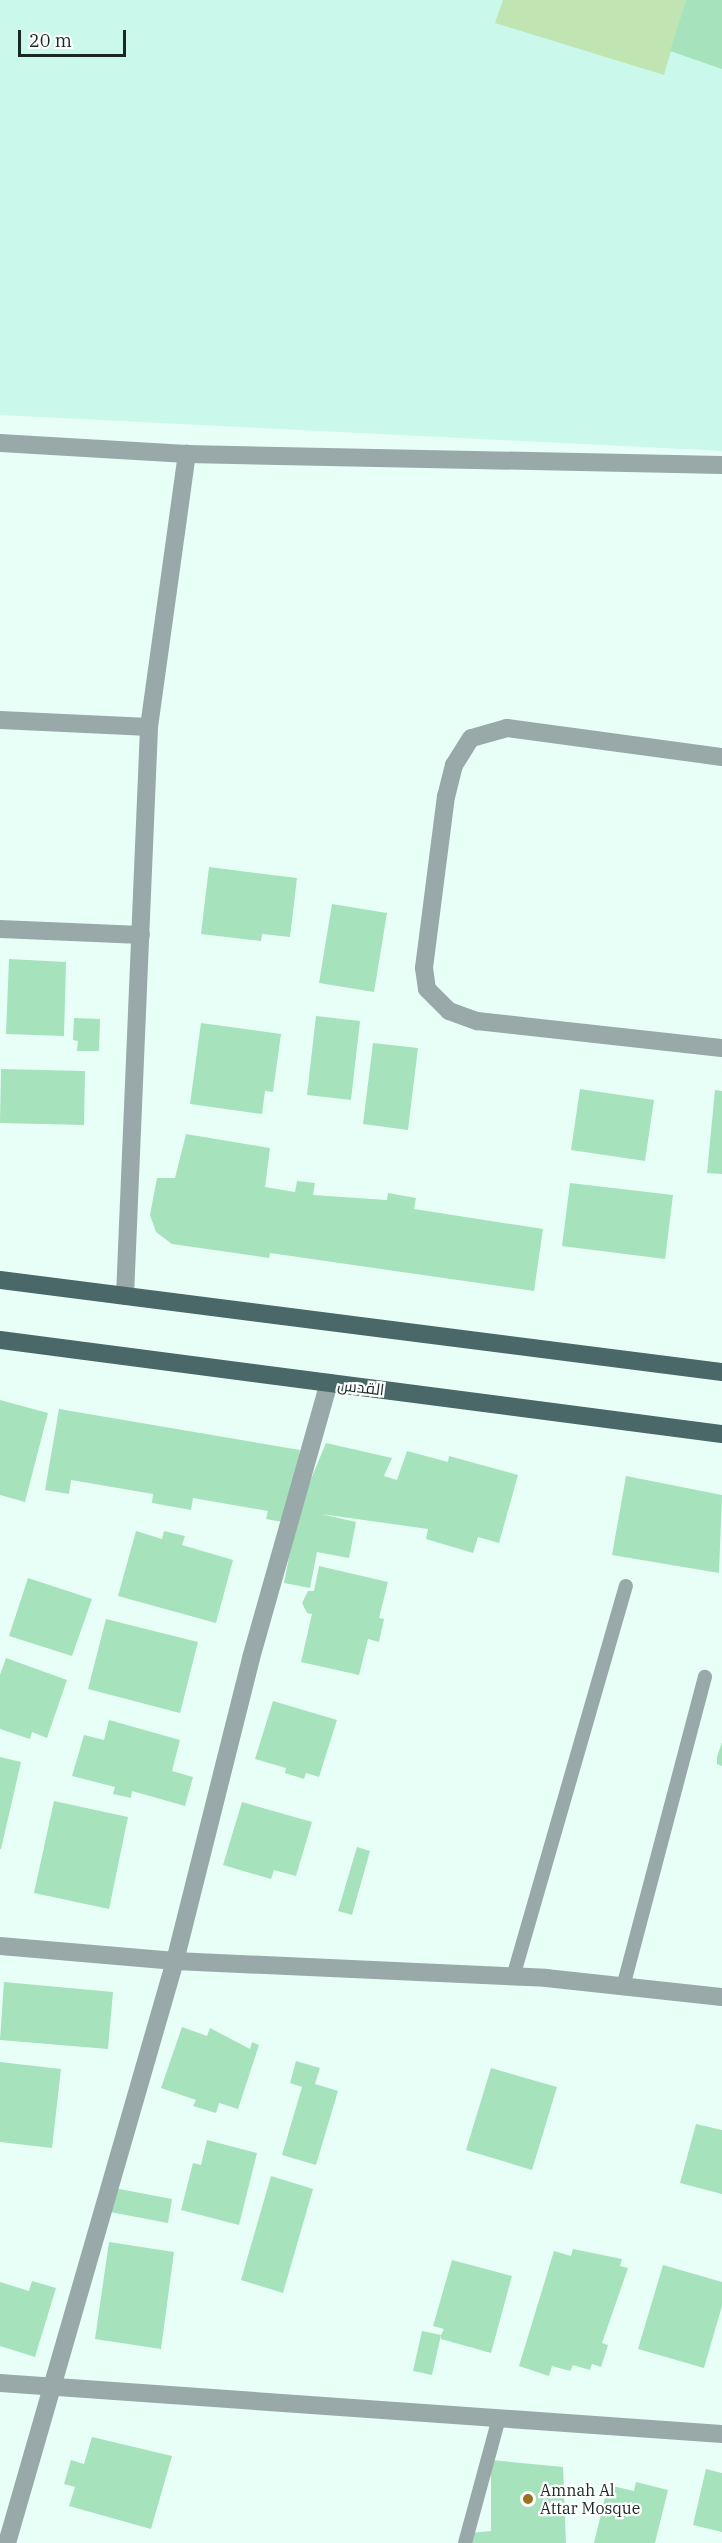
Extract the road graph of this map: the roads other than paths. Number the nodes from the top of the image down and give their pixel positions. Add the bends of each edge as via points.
1 (0, 443) edge
2 (187, 454) junction
3 (722, 465) edge
4 (0, 720) edge
5 (149, 727) junction
6 (722, 757) edge
7 (0, 929) edge
8 (141, 935) junction
9 (722, 1048) edge
10 (0, 1280) edge
11 (125, 1296) junction
12 (0, 1341) edge
13 (722, 1372) edge
14 (328, 1383) junction
15 (722, 1434) edge
16 (626, 1586) dead end
17 (705, 1677) dead end
18 (0, 1947) edge
19 (175, 1961) junction
20 (513, 1977) junction
21 (623, 1987) junction
22 (722, 1997) edge
23 (0, 2383) edge
24 (53, 2386) junction
25 (499, 2418) junction
26 (722, 2434) edge
27 (7, 2543) edge
28 (465, 2543) edge

1 - 2 street
2 - 3 street
2 - 5 street
4 - 5 street
5 - 8 street
6 - 9 street via 507,728 471,738 454,765 446,796 424,968 427,989 449,1011 477,1021
7 - 8 street
8 - 11 street
10 - 11 main road
11 - 13 main road
12 - 14 main road, القدس
14 - 15 main road, القدس
14 - 19 street via 251,1658
16 - 20 lane
17 - 21 lane
18 - 19 street
19 - 20 street
19 - 24 street
20 - 21 street
21 - 22 street
23 - 24 street
24 - 25 street
24 - 27 street
25 - 26 street
25 - 28 lane

